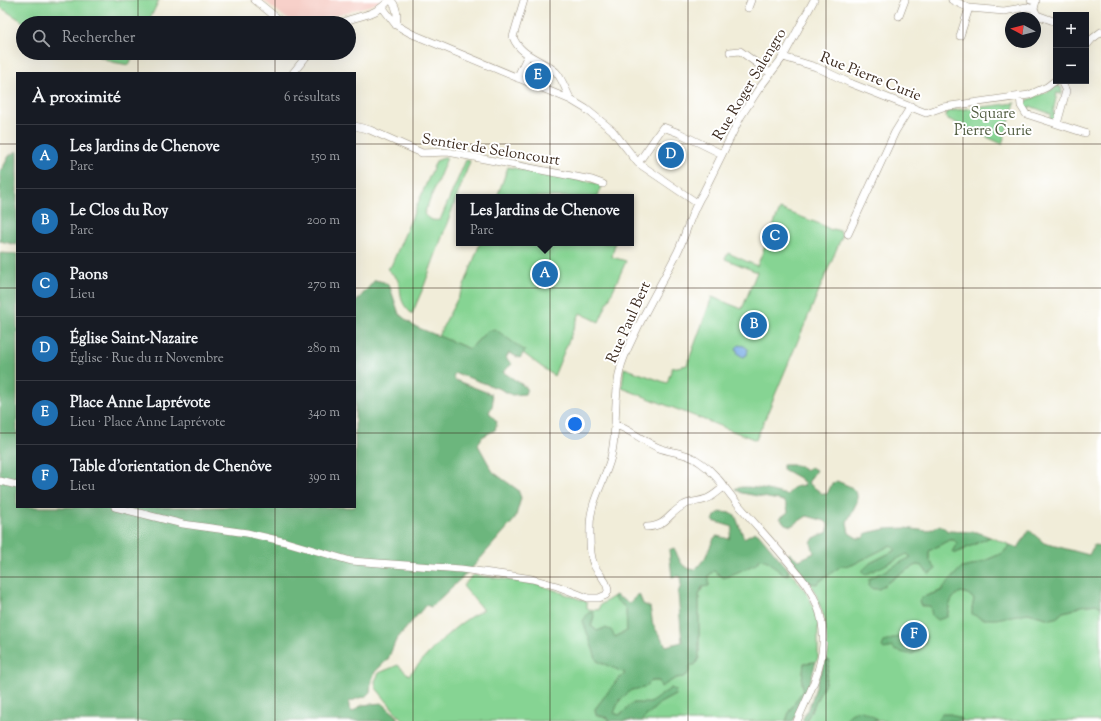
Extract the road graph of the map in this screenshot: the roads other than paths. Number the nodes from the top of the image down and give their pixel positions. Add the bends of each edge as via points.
1 (255, 0) edge
2 (390, 0) edge
3 (524, 0) edge
4 (751, 0) edge
5 (814, 0) edge
6 (905, 0) edge
7 (952, 0) edge
8 (1032, 3) edge
9 (383, 8) junction
10 (748, 8) dead end
11 (969, 8) junction
12 (274, 16) edge
13 (899, 16) dead end
14 (356, 17) edge
15 (1053, 21) edge
16 (396, 25) junction
17 (1101, 32) edge
18 (960, 36) dead end
19 (1089, 37) edge
20 (730, 52) dead end
21 (528, 54) junction
22 (783, 57) junction
23 (303, 60) edge
24 (294, 72) edge
25 (770, 73) junction
26 (517, 78) junction
27 (1053, 82) edge
28 (1062, 84) edge
29 (1020, 96) junction
30 (571, 100) junction
31 (911, 106) junction
32 (1058, 124) junction
33 (356, 126) edge
34 (1085, 133) dead end
35 (722, 154) junction
36 (638, 163) junction
37 (603, 184) dead end
38 (697, 203) junction
39 (848, 234) dead end
40 (616, 425) junction
41 (0, 481) edge
42 (16, 485) edge
43 (724, 487) junction
44 (119, 508) edge
45 (647, 527) dead end
46 (797, 721) edge

1 - 12 street
2 - 9 street
2 - 16 street via 398,17
3 - 21 street via 513,37
4 - 10 street
5 - 22 street, Rue Roger Salengro
6 - 13 street
7 - 11 street
8 - 11 street via 1004,11
8 - 15 street via 1037,15
9 - 14 street
9 - 16 street
11 - 18 street
16 - 26 street
17 - 19 street
20 - 25 street via 740,51
21 - 26 street
21 - 30 street via 557,73
22 - 25 street, Rue Roger Salengro
22 - 31 street, Rue Pierre Curie via 816,67
23 - 24 street
25 - 35 street, Rue Roger Salengro via 741,116
26 - 30 street
27 - 29 street, Rue Pierre Curie via 1029,95
28 - 32 street via 1066,91
29 - 31 street, Rue Pierre Curie via 943,107 926,113
29 - 32 street via 1021,106 1026,114
30 - 36 street via 612,130
31 - 39 street via 895,132
32 - 34 street
33 - 37 street, Sentier de Seloncourt via 422,153 448,152
35 - 36 street via 663,127
35 - 38 street, Rue Roger Salengro
36 - 38 street
38 - 40 street, Rue Paul Bert via 678,250 620,368 616,394
40 - 43 street via 657,447 695,458 708,468
40 - 44 street, Rue Paul Bert via 610,458 590,516 592,560 608,586 606,595 599,598 588,598 544,582 472,570 350,561 247,533 183,524
41 - 42 street
43 - 45 street via 707,499 681,506 665,522
43 - 46 street via 806,585 819,607 823,624 821,662

